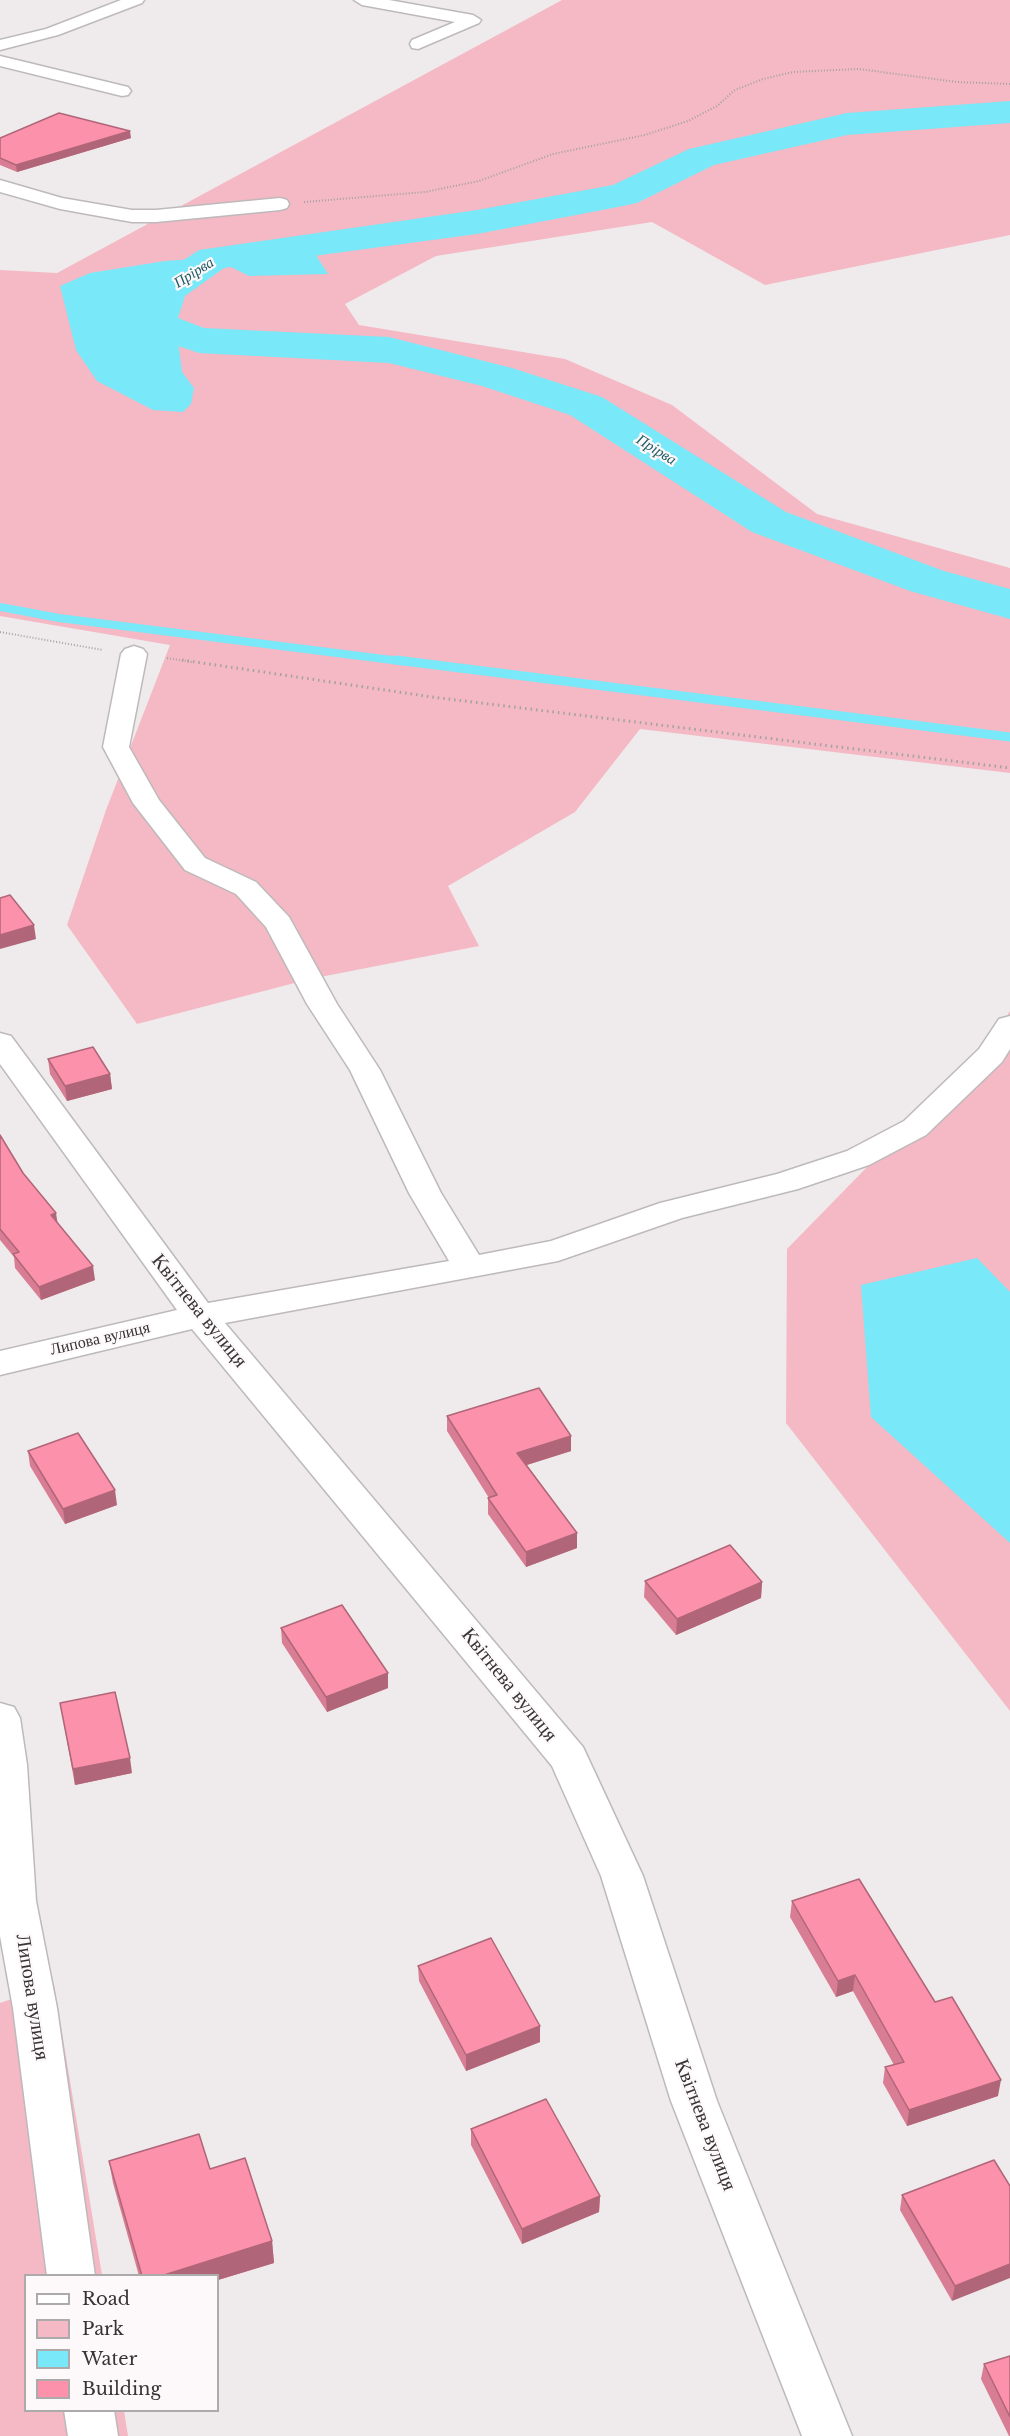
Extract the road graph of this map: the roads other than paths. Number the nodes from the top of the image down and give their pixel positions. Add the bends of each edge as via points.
1 (136, 0) edge
2 (362, 0) edge
3 (418, 44) dead end
4 (0, 45) edge
5 (0, 60) edge
6 (122, 91) dead end
7 (0, 186) edge
8 (280, 204) road end
9 (134, 654) road end
10 (1010, 1025) edge
11 (0, 1042) edge
12 (470, 1268) junction
13 (201, 1316) junction
14 (0, 1363) edge
15 (0, 1718) edge
16 (71, 2274) edge
17 (89, 2412) edge
18 (93, 2436) edge
19 (827, 2436) edge

1 - 4 street via 52,32
2 - 3 street via 473,20
5 - 6 street
7 - 8 street via 132,216
9 - 12 street via 116,747 136,785 195,864 246,888 279,924 322,1004 365,1070 425,1193
10 - 12 street, Липова вулиця via 991,1055 915,1128 858,1158 787,1182 672,1210 558,1250
11 - 13 street, Квітнева вулиця
12 - 13 street, Липова вулиця
13 - 14 street, Липова вулиця
13 - 19 street, Квітнева вулиця via 569,1758 622,1876 694,2101
15 - 16 street, Липова вулиця via 7,1766 15,1901 36,2008
17 - 18 street

